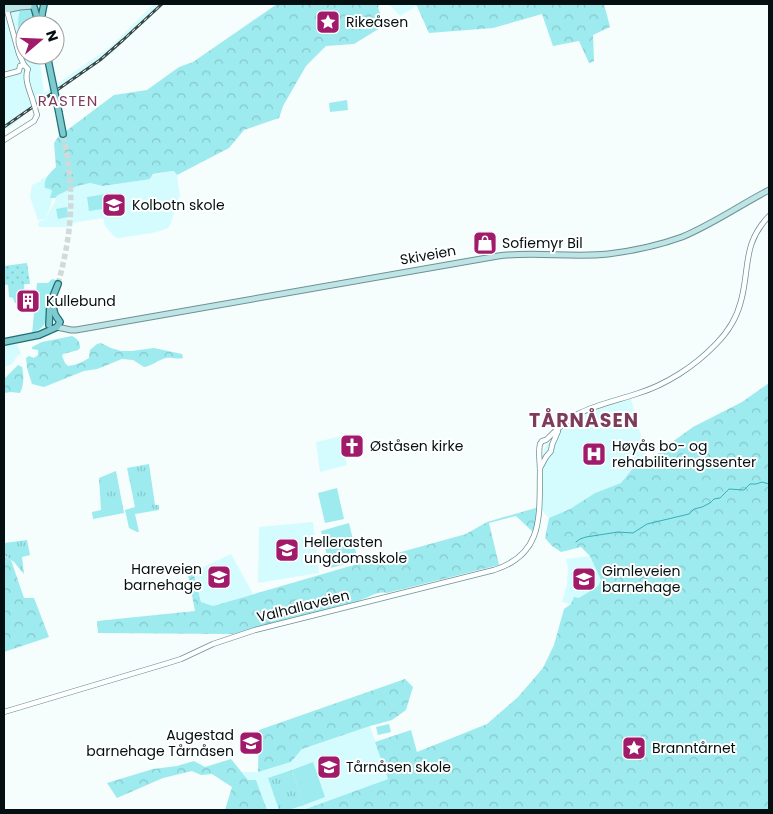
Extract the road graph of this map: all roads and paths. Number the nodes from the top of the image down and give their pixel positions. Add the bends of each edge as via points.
1 (17, 4) edge
2 (44, 5) edge
3 (33, 6) edge
4 (7, 8) edge
5 (49, 65) edge
6 (22, 70) junction
7 (4, 75) edge
8 (63, 134) tunnel mouth
9 (4, 140) edge
10 (769, 190) edge
11 (769, 216) edge
12 (58, 284) tunnel mouth
13 (54, 323) junction
14 (4, 340) edge
15 (558, 430) junction
16 (546, 440) junction
17 (552, 445) junction
18 (540, 450) junction
19 (548, 454) junction
20 (540, 469) junction
21 (4, 712) edge

1 - 4 main road
2 - 3 main road via 39,8
3 - 4 main road
4 - 6 street
5 - 8 main road, bridge
6 - 7 street
6 - 9 street, bridge via 37,115 34,121
10 - 13 main road, Skiveien via 684,236 608,254 514,254 81,329 71,330
11 - 15 street via 750,248 737,313 718,343 666,381 638,394 582,412
12 - 13 main road via 53,298
13 - 14 main road, Skiveien via 40,336 9,342
15 - 16 street
15 - 17 street
16 - 17 street
16 - 18 street via 540,444
17 - 19 street
18 - 19 street
18 - 20 street, Valhallaveien
19 - 20 street, Valhallaveien
20 - 21 street, Valhallaveien via 536,532 524,552 503,567 261,628 165,664

